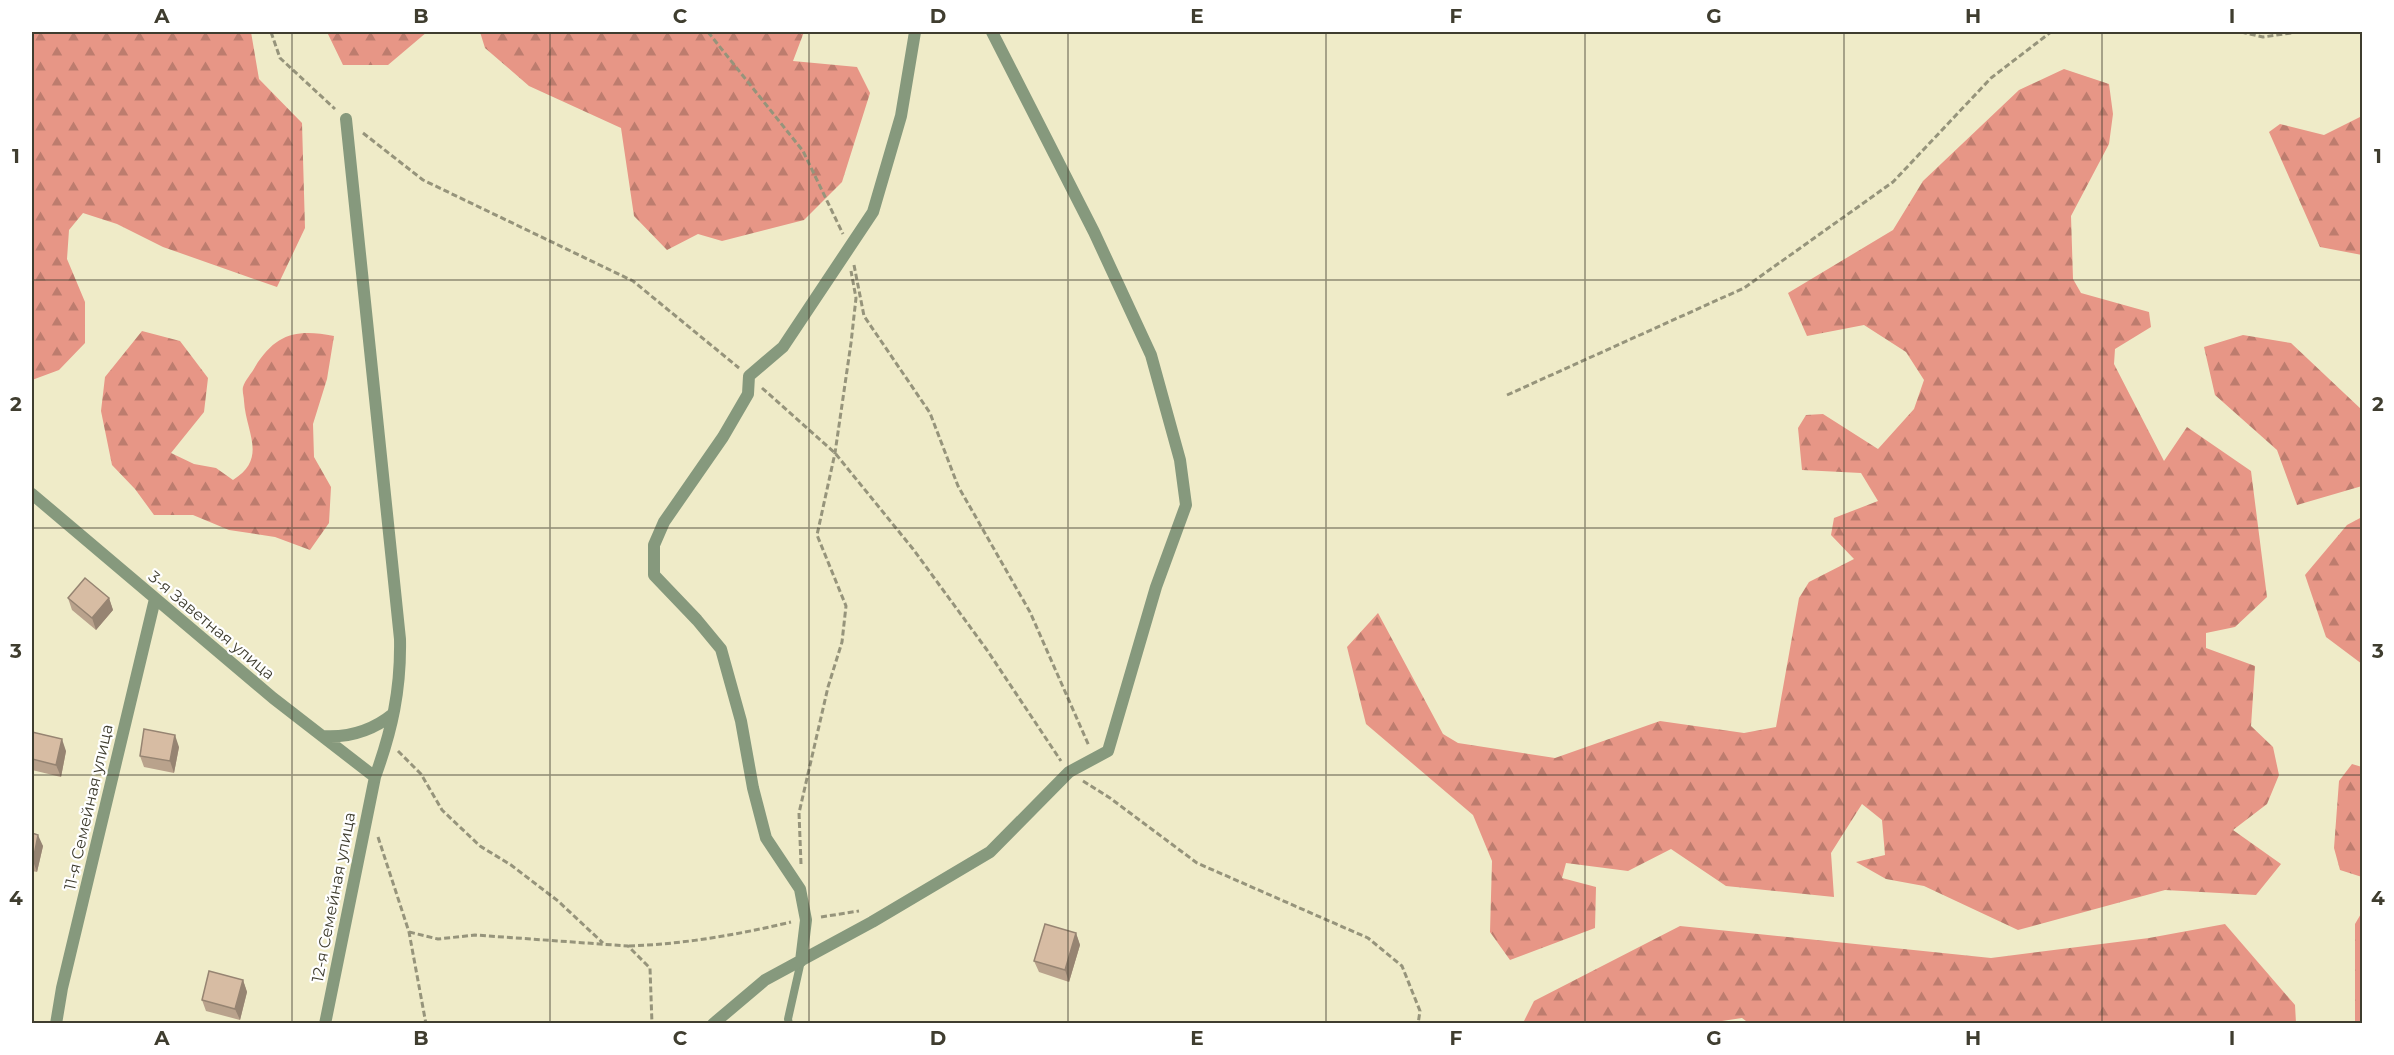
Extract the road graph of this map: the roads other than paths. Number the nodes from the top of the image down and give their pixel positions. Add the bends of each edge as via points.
1 (915, 32) edge
2 (992, 32) edge
3 (346, 119) road end
4 (32, 494) edge
5 (155, 599) junction
6 (393, 714) junction
7 (322, 736) junction
8 (375, 777) junction
9 (801, 960) junction
10 (56, 1023) edge
11 (325, 1023) edge
12 (713, 1023) edge
13 (789, 1023) edge

1 - 9 street via 901,116 873,212 783,347 749,376 748,394 664,522 654,545 654,574 721,649 766,838 800,889 806,920
2 - 9 street via 1151,354 1180,460 1186,505 1156,587 1108,751 1069,772 990,852
3 - 6 street, 12-я Семейная улица via 399,639 401,675
4 - 5 street, 3-я Заветная улица
5 - 7 street, 3-я Заветная улица
5 - 10 street, 11-я Семейная улица
6 - 7 street via 358,733
6 - 8 street, 12-я Семейная улица
7 - 8 street, 3-я Заветная улица
8 - 11 street, 12-я Семейная улица
9 - 12 street via 765,980
9 - 13 lane

